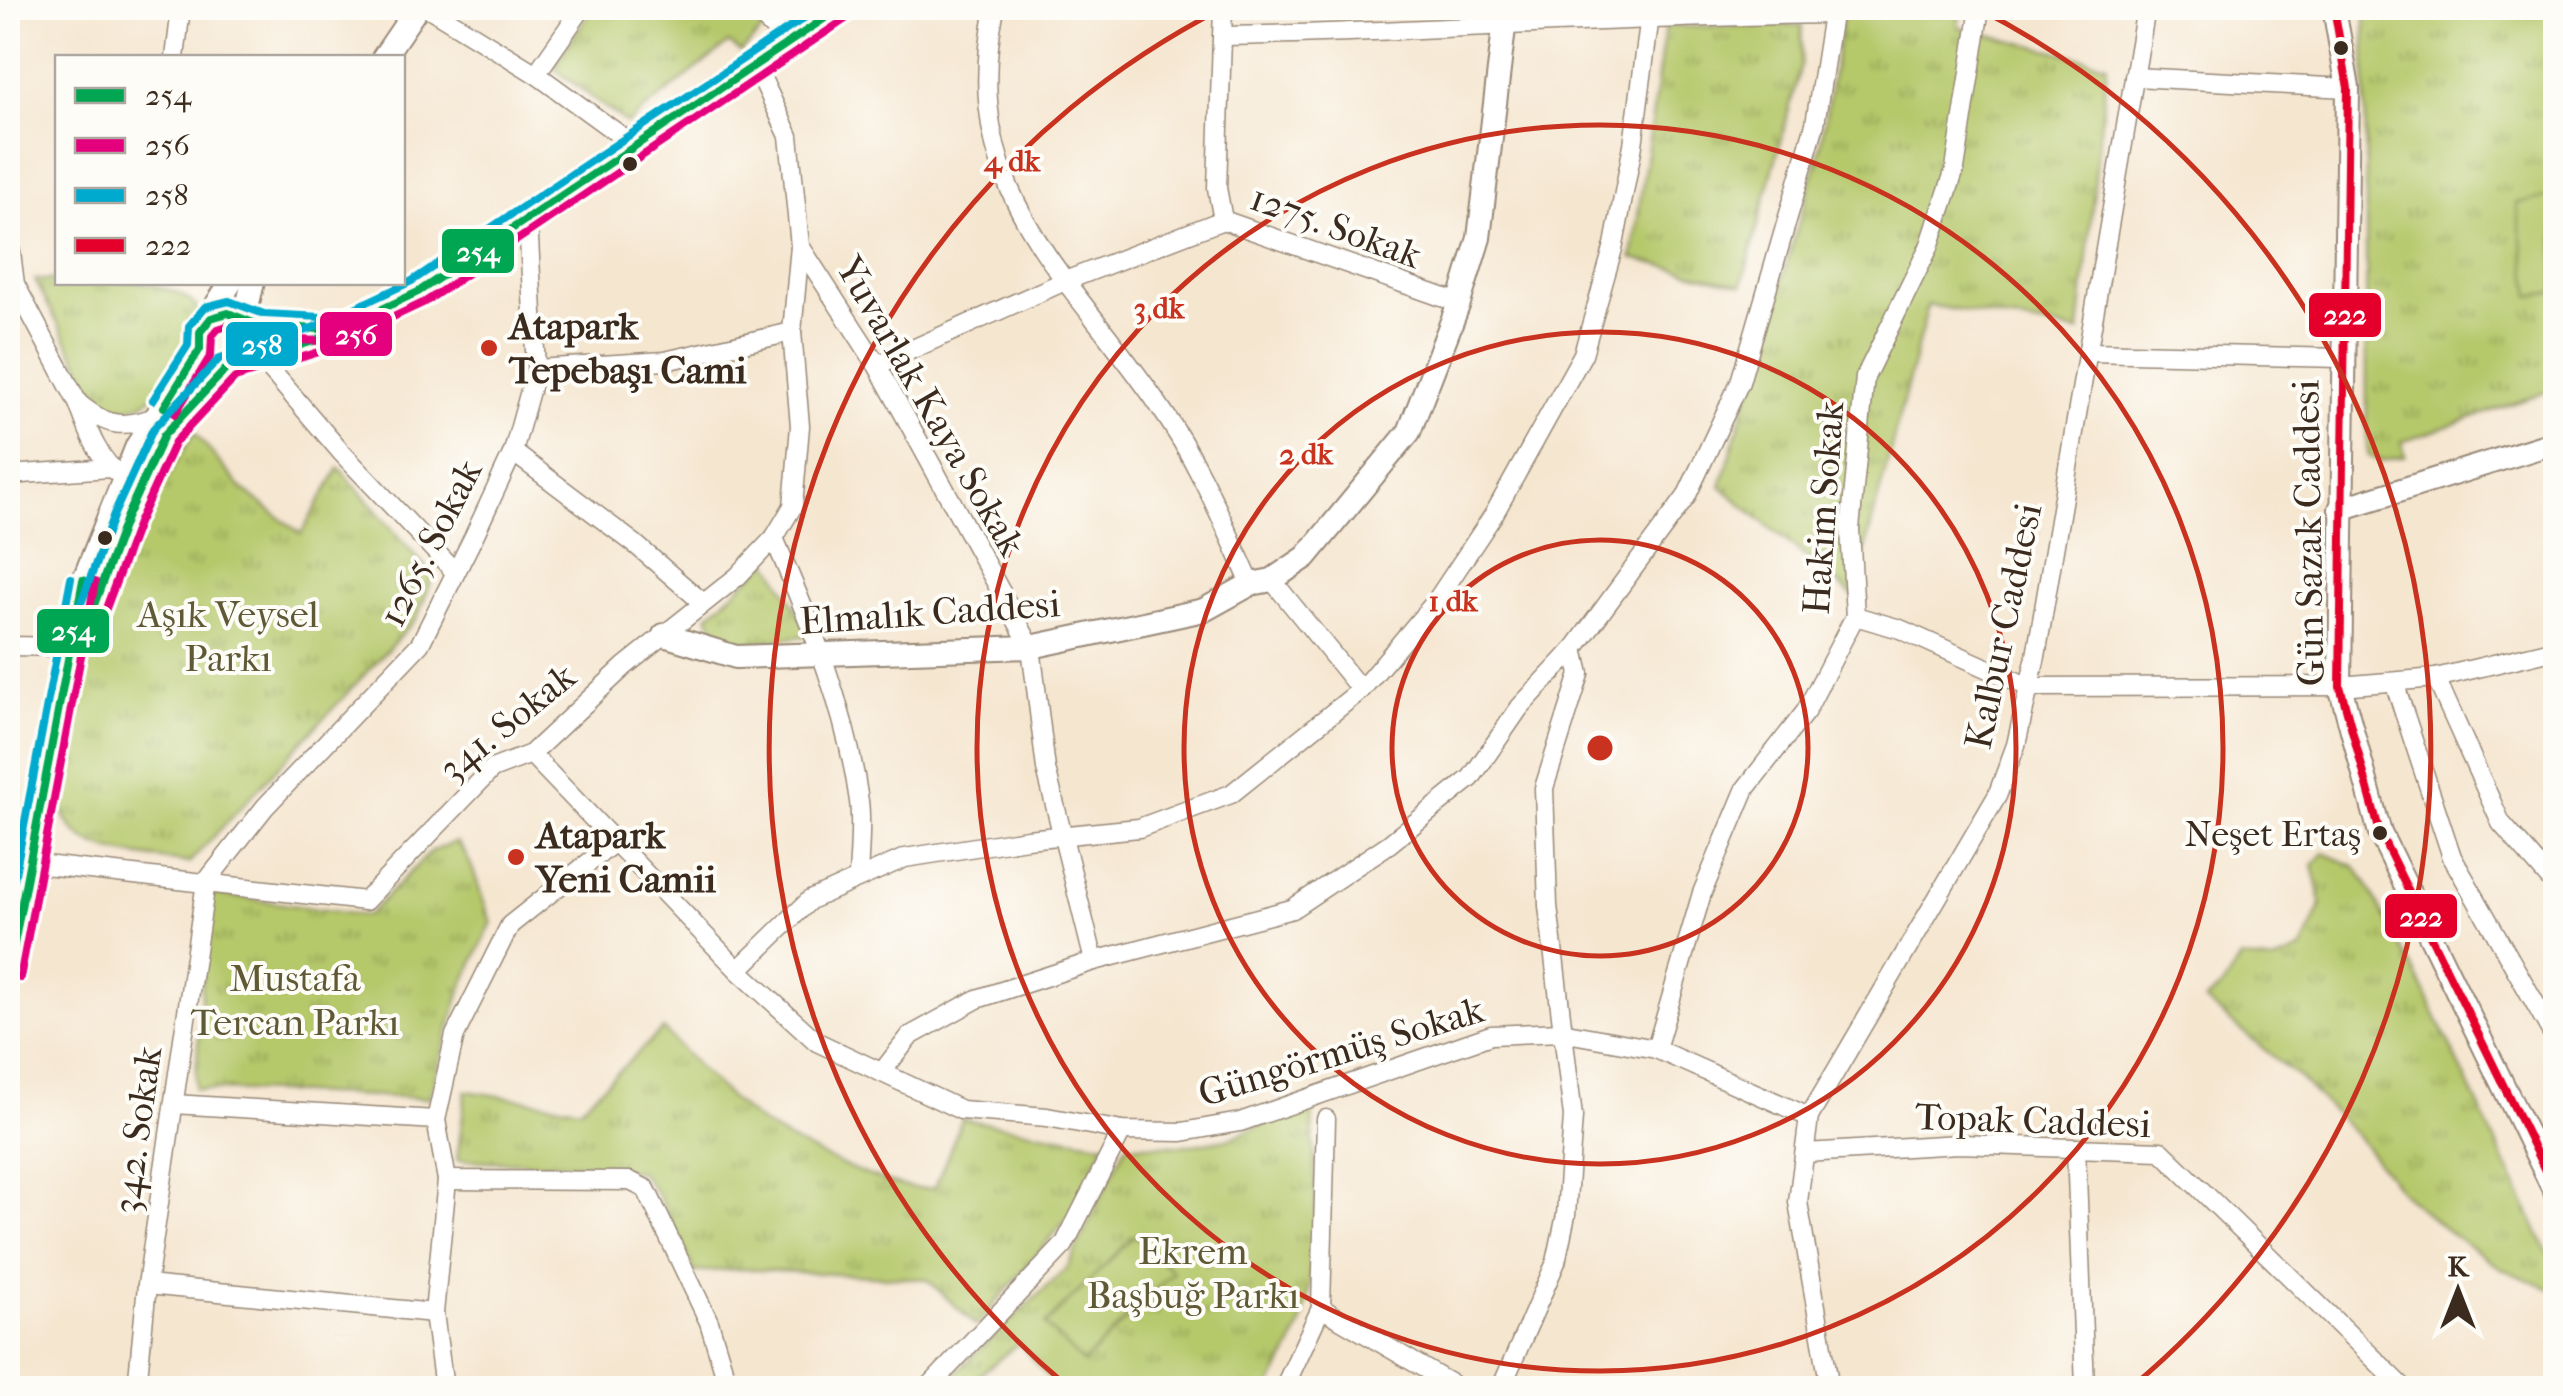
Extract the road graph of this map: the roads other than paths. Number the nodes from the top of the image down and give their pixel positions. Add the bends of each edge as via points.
1 (180, 8) edge
2 (417, 8) edge
3 (428, 8) edge
4 (582, 8) edge
5 (753, 8) edge
6 (840, 8) edge
7 (995, 8) edge
8 (1223, 8) edge
9 (1980, 8) edge
10 (2146, 8) edge
11 (2334, 8) edge
12 (1832, 11) edge
13 (1651, 12) edge
14 (1504, 18) edge
15 (1222, 36) junction
16 (790, 44) junction
17 (8, 48) edge
18 (175, 55) edge
19 (385, 55) edge
20 (8, 66) edge
21 (757, 68) junction
22 (536, 74) junction
23 (2134, 77) junction
24 (2348, 88) junction
25 (8, 118) edge
26 (635, 146) junction
27 (528, 220) junction
28 (1223, 220) junction
29 (8, 229) edge
30 (800, 246) junction
31 (1065, 281) junction
32 (11, 284) edge
33 (225, 285) edge
34 (252, 285) edge
35 (1459, 303) junction
36 (211, 318) junction
37 (244, 320) junction
38 (337, 328) junction
39 (792, 332) junction
40 (200, 349) junction
41 (2089, 352) junction
42 (2341, 358) junction
43 (236, 364) junction
44 (877, 365) junction
45 (269, 368) dead end
46 (536, 369) junction
47 (78, 402) junction
48 (158, 416) junction
49 (2556, 442) edge
50 (513, 452) junction
51 (116, 472) junction
52 (8, 474) edge
53 (2340, 509) junction
54 (774, 538) junction
55 (456, 572) junction
56 (1262, 582) junction
57 (702, 602) junction
58 (1856, 616) junction
59 (664, 635) junction
60 (74, 638) junction
61 (8, 646) edge
62 (1031, 648) junction
63 (2556, 649) edge
64 (1574, 650) junction
65 (825, 656) junction
66 (2436, 678) junction
67 (2394, 682) junction
68 (2340, 686) junction
69 (2029, 688) junction
70 (1361, 690) junction
71 (531, 754) junction
72 (1065, 835) junction
73 (616, 840) junction
74 (20, 876) edge
75 (858, 878) junction
76 (206, 882) junction
77 (2556, 886) edge
78 (1094, 961) junction
79 (738, 970) junction
80 (8, 976) edge
81 (1562, 1032) junction
82 (2556, 1040) edge
83 (1656, 1049) junction
84 (882, 1072) junction
85 (174, 1104) junction
86 (1809, 1117) junction
87 (436, 1120) junction
88 (1326, 1120) dead end
89 (1122, 1131) junction
90 (2076, 1148) junction
91 (1805, 1152) junction
92 (448, 1180) junction
93 (2556, 1194) edge
94 (147, 1285) junction
95 (1320, 1308) junction
96 (434, 1313) junction
97 (137, 1388) edge
98 (444, 1388) edge
99 (729, 1388) edge
100 (928, 1388) edge
101 (1284, 1388) edge
102 (1458, 1388) edge
103 (1501, 1388) edge
104 (1830, 1388) edge
105 (2085, 1388) edge
106 (2404, 1388) edge

1 - 18 street
2 - 19 street
3 - 22 street
4 - 22 street
5 - 16 street
6 - 16 street
7 - 31 street via 986,88 992,148 1010,195
8 - 15 street, 1275. Sokak
9 - 58 street, Hakim Sokak via 1955,169 1929,247 1866,377 1850,530
10 - 23 street, Kalbur Caddesi
11 - 24 street, Gün Sazak Caddesi
12 - 13 street
12 - 64 street via 1815,124 1740,382 1686,497
13 - 14 street
13 - 70 street via 1624,195 1583,354 1475,543
14 - 15 street
14 - 35 street, Elmalık Caddesi via 1479,238
15 - 28 street, 1275. Sokak via 1217,188
16 - 21 street
17 - 20 street
20 - 25 street
21 - 26 street
21 - 30 street, Yuvarlak Kaya Sokak via 789,136
22 - 26 street
23 - 24 street
23 - 41 street, Kalbur Caddesi
24 - 42 street, Gün Sazak Caddesi
26 - 27 street
27 - 38 street via 418,292
27 - 46 street, 1265. Sokak
28 - 31 street
28 - 35 street, 1275. Sokak
29 - 32 street
30 - 39 street, 341. Sokak
30 - 44 street, Yuvarlak Kaya Sokak
31 - 44 street
31 - 56 street via 1162,408
32 - 47 street
33 - 36 street
34 - 37 street
35 - 56 street, Elmalık Caddesi via 1409,432 1306,557
36 - 37 street via 228,313
36 - 40 street via 200,332
37 - 38 street via 292,330
37 - 43 street via 253,335
38 - 43 street
39 - 46 street via 665,361
39 - 54 street, 341. Sokak via 800,426 794,506
40 - 43 street via 211,363
40 - 48 street
41 - 42 street
41 - 69 street, Kalbur Caddesi
42 - 53 street, Gün Sazak Caddesi
43 - 60 street via 164,436 91,613
44 - 62 street, Yuvarlak Kaya Sokak
45 - 55 street
46 - 50 street, 1265. Sokak
47 - 48 street via 101,422 126,427
47 - 51 street via 90,437
48 - 51 street
49 - 53 street
50 - 55 street, 1265. Sokak
50 - 57 street
51 - 52 street
51 - 60 street via 78,594
53 - 68 street, Gün Sazak Caddesi
54 - 57 street, 341. Sokak
54 - 65 street
55 - 76 street, 1265. Sokak via 420,644 265,807
56 - 62 street, Elmalık Caddesi via 1204,610
56 - 70 street
57 - 59 street, 341. Sokak
58 - 69 street
58 - 83 street, Hakim Sokak via 1806,711 1746,788 1702,893
59 - 65 street, Elmalık Caddesi via 736,658
59 - 71 street, 341. Sokak
60 - 61 street
60 - 74 street
62 - 65 street, Elmalık Caddesi
62 - 72 street, Yuvarlak Kaya Sokak via 1046,769
63 - 66 street
64 - 78 street via 1520,707 1471,778 1292,909
64 - 81 street via 1580,674 1544,788
65 - 75 street via 860,804
66 - 67 street
66 - 77 street via 2502,823
67 - 68 street
67 - 82 street via 2452,857
68 - 69 street
68 - 93 street, Gün Sazak Caddesi via 2380,833
69 - 86 street, Kalbur Caddesi via 1997,796
70 - 72 street via 1231,794 1140,828
71 - 73 street, Güngörmüş Sokak
71 - 76 street, 341. Sokak via 492,769 364,900
72 - 75 street via 905,858
72 - 78 street, Yuvarlak Kaya Sokak
73 - 79 street, Güngörmüş Sokak
73 - 87 street via 510,925 454,1035
74 - 76 street, 341. Sokak
74 - 80 street
75 - 79 street via 810,900
76 - 85 street, 342. Sokak
78 - 84 street via 977,998 910,1036
79 - 84 street, Güngörmüş Sokak via 818,1042
81 - 83 street, Güngörmüş Sokak
81 - 89 street, Güngörmüş Sokak via 1491,1035 1240,1122 1182,1132
81 - 103 street via 1574,1118 1566,1215 1556,1262
83 - 86 street, Güngörmüş Sokak
84 - 89 street, Güngörmüş Sokak via 961,1110
85 - 87 street
85 - 94 street, 342. Sokak
86 - 91 street, Kalbur Caddesi
87 - 92 street
88 - 95 street
89 - 100 street via 1064,1245
90 - 91 street, Topak Caddesi via 1959,1144
90 - 105 street
90 - 106 street, Topak Caddesi via 2161,1151
91 - 104 street, Kalbur Caddesi via 1798,1202
92 - 96 street
92 - 99 street via 630,1180 646,1189 709,1322
94 - 96 street
94 - 97 street, 342. Sokak
95 - 101 street
95 - 102 street
96 - 98 street

